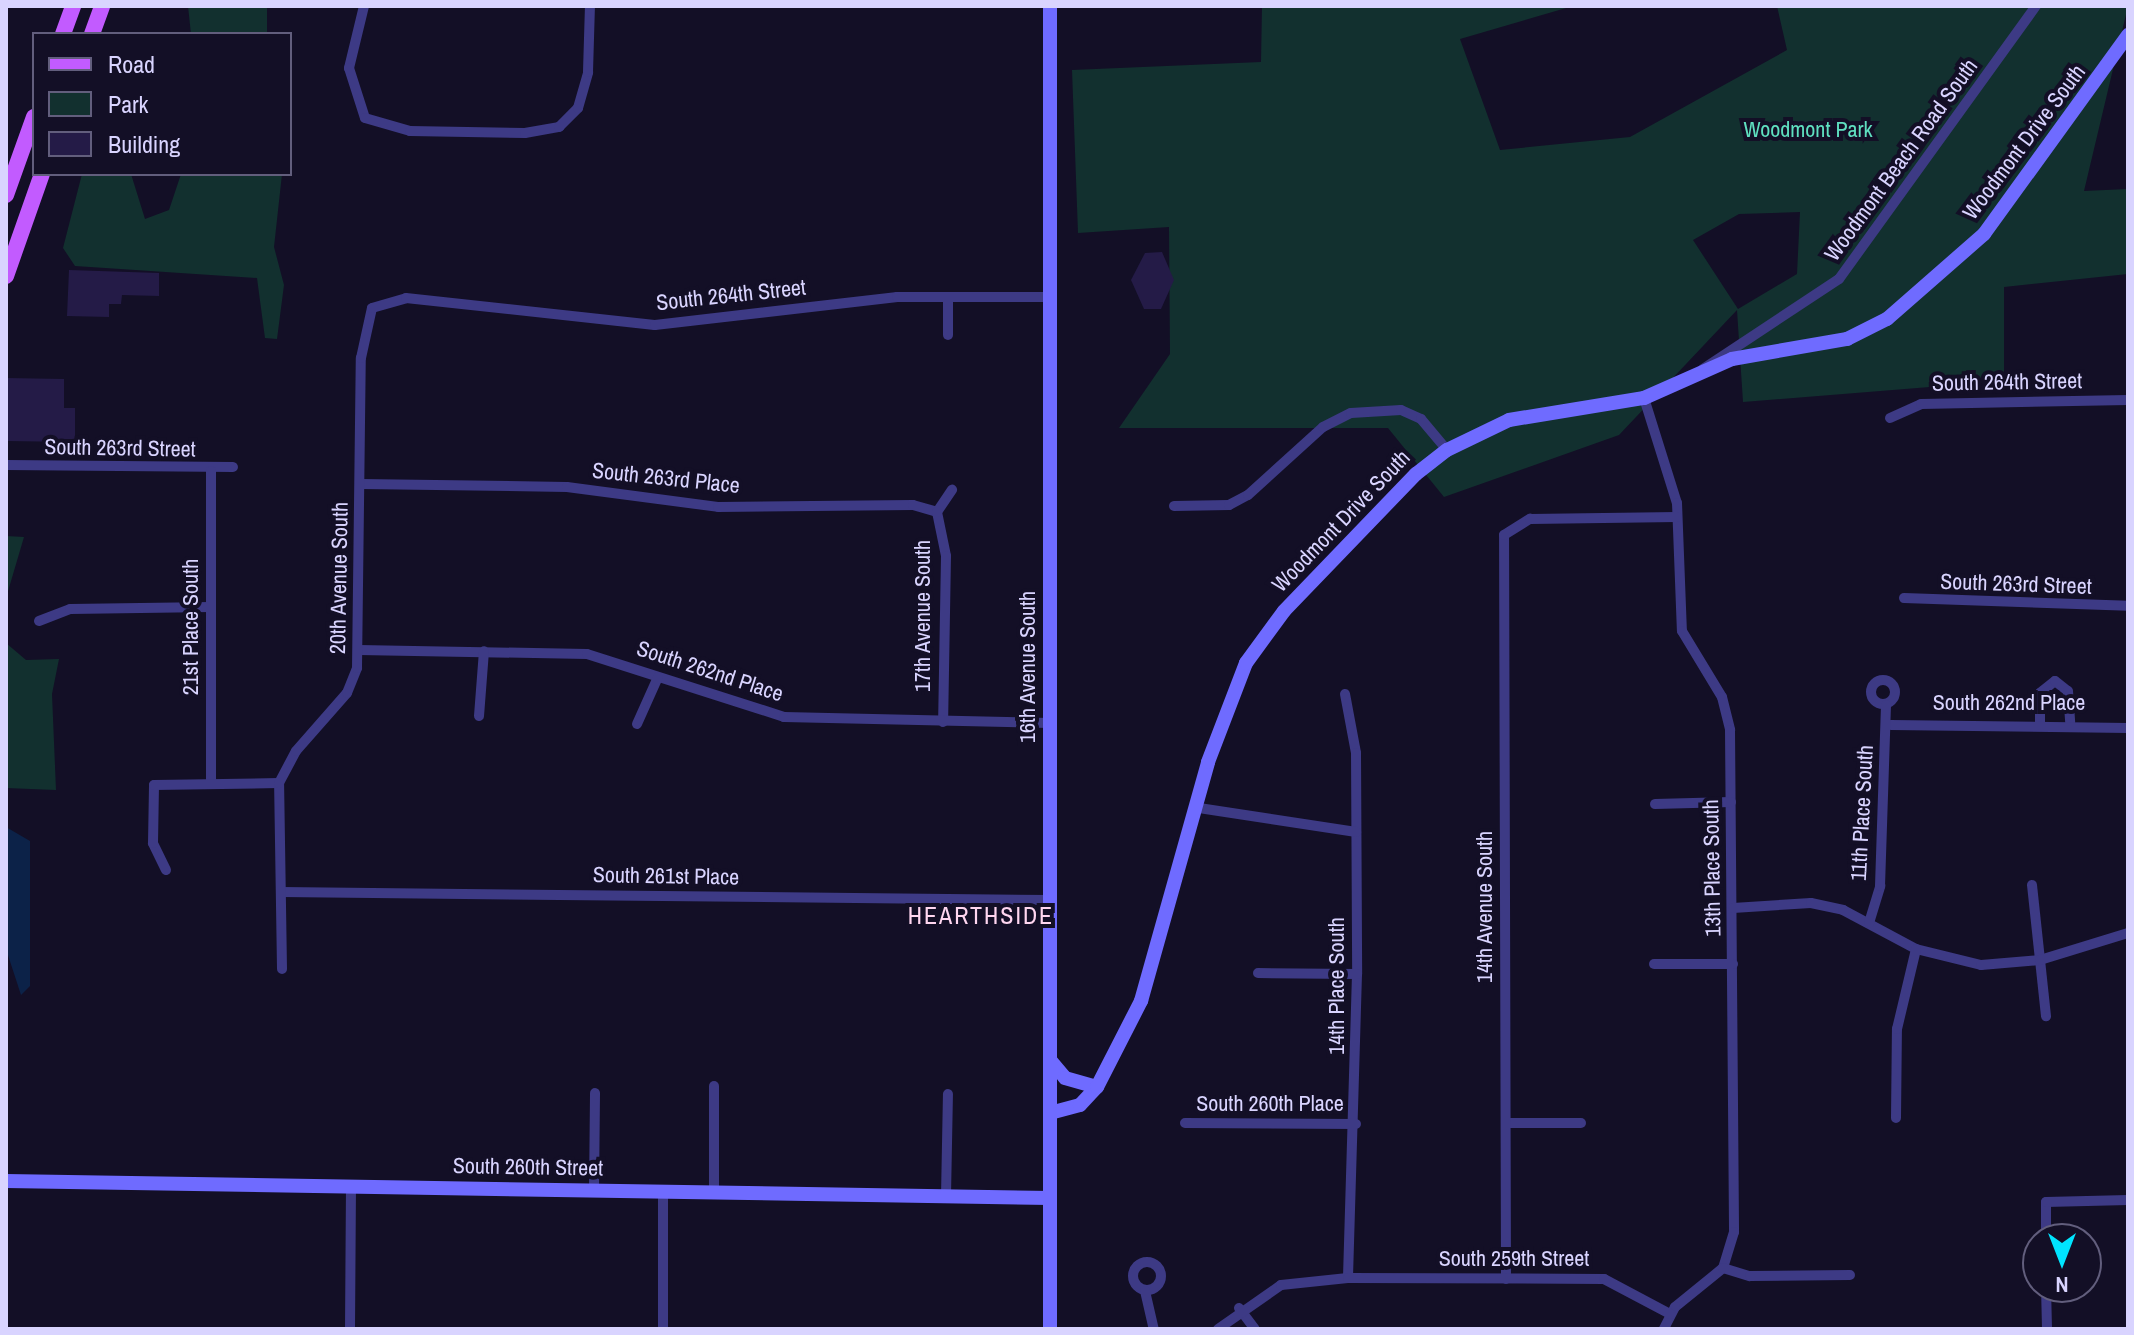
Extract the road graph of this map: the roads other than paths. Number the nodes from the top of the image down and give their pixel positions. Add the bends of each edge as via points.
1 (73, 6) edge
2 (102, 6) edge
3 (364, 6) edge
4 (590, 6) edge
5 (1050, 6) edge
6 (2036, 6) edge
7 (64, 32) edge
8 (93, 32) edge
9 (2128, 35) edge
10 (32, 123) edge
11 (41, 176) edge
12 (6, 195) edge
13 (6, 276) edge
14 (948, 297) junction
15 (1050, 297) junction
16 (372, 308) joint
17 (948, 335) dead end
18 (1701, 370) junction
19 (1644, 398) junction
20 (2128, 400) edge
21 (1890, 418) dead end
22 (1447, 450) junction
23 (6, 465) edge
24 (233, 467) dead end
25 (211, 471) junction
26 (361, 484) junction
27 (952, 490) dead end
28 (1174, 506) dead end
29 (937, 512) junction
30 (1677, 517) junction
31 (1904, 598) dead end
32 (2128, 606) edge
33 (211, 607) junction
34 (39, 621) dead end
35 (359, 650) junction
36 (484, 651) junction
37 (658, 677) junction
38 (1345, 694) dead end
39 (1886, 705) dead end
40 (479, 716) dead end
41 (943, 722) junction
42 (2040, 722) junction
43 (2070, 722) junction
44 (1050, 723) junction
45 (637, 724) dead end
46 (1891, 725) junction
47 (2128, 728) edge
48 (279, 783) junction
49 (211, 784) junction
50 (1731, 802) junction
51 (1655, 804) dead end
52 (1199, 808) junction
53 (1356, 832) junction
54 (166, 870) dead end
55 (2032, 885) dead end
56 (281, 892) junction
57 (1050, 900) junction
58 (1733, 908) junction
59 (1869, 923) junction
60 (2128, 933) edge
61 (1916, 949) junction
62 (2040, 960) junction
63 (1654, 964) dead end
64 (1733, 964) junction
65 (282, 969) dead end
66 (1258, 973) dead end
67 (1357, 974) junction
68 (2046, 1016) dead end
69 (1050, 1060) junction
70 (714, 1086) dead end
71 (1097, 1087) junction
72 (595, 1093) dead end
73 (948, 1094) dead end
74 (1050, 1113) junction
75 (1896, 1118) dead end
76 (1185, 1123) dead end
77 (1506, 1123) junction
78 (1581, 1123) dead end
79 (1356, 1124) junction
80 (6, 1181) edge
81 (351, 1186) junction
82 (594, 1190) junction
83 (663, 1191) junction
84 (714, 1192) junction
85 (946, 1196) junction
86 (1050, 1198) junction
87 (2128, 1200) edge
88 (2046, 1223) edge
89 (1723, 1268) junction
90 (1850, 1275) dead end
91 (1348, 1278) junction
92 (1506, 1279) junction
93 (1145, 1291) dead end
94 (2046, 1303) edge
95 (1239, 1308) junction
96 (1670, 1314) junction
97 (350, 1329) edge
98 (663, 1329) edge
99 (1050, 1329) edge
100 (1154, 1329) edge
101 (1218, 1329) edge
102 (1255, 1329) edge
103 (1664, 1329) edge
104 (2047, 1329) edge

1 - 7 main road
2 - 8 main road
3 - 4 street via 349,68 365,118 410,131 525,133 572,118 588,72
5 - 15 main road, 16th Avenue South
6 - 18 street, Woodmont Beach Road South via 1839,279
9 - 18 main road, Woodmont Drive South via 1984,234 1887,319 1847,339
10 - 12 main road
11 - 13 main road
14 - 15 street, South 264th Street
14 - 16 street, South 264th Street via 655,325 406,298
14 - 17 street
15 - 44 main road, 16th Avenue South
16 - 26 street, 20th Avenue South via 361,358
18 - 19 main road, Woodmont Drive South
19 - 22 main road, Woodmont Drive South via 1509,420
19 - 30 street, 13th Place South
20 - 21 street, South 264th Street via 1921,404
22 - 28 street via 1421,419 1401,410 1351,413 1323,427 1248,495 1229,505
22 - 52 main road, Woodmont Drive South via 1284,611 1254,651 1224,714
23 - 25 street, South 263rd Street
24 - 25 street, South 263rd Street
25 - 33 street, 21st Place South
26 - 29 street, South 263rd Place via 567,487 718,507 913,505
26 - 35 street, 20th Avenue South
27 - 29 street
29 - 41 street, 17th Avenue South via 946,556
30 - 50 street, 13th Place South via 1682,631 1725,707
30 - 77 street, 14th Avenue South via 1539,518 1514,524 1504,535
31 - 32 street, South 263rd Street
33 - 34 street via 70,609
33 - 49 street, 21st Place South
35 - 36 street, South 262nd Place
35 - 48 street, 20th Avenue South via 350,689
36 - 37 street, South 262nd Place via 587,654
36 - 40 street
37 - 41 street, South 262nd Place via 784,717
37 - 45 street
38 - 53 street, 14th Place South via 1354,733
39 - 46 street, 11th Place South
41 - 44 street, South 262nd Place
42 - 43 street, South 262nd Place
42 - 43 street via 2040,693 2055,681 2068,691
42 - 46 street, South 262nd Place
43 - 47 street, South 262nd Place
44 - 57 main road, 16th Avenue South
46 - 59 street, 11th Place South via 1882,752 1880,886
48 - 49 street
48 - 56 street
49 - 54 street via 154,785 153,843
50 - 51 street
50 - 58 street, 13th Place South
52 - 53 street
52 - 71 main road, Woodmont Drive South via 1158,959
53 - 67 street, 14th Place South
55 - 62 street
56 - 57 street, South 261st Place
56 - 65 street
57 - 69 main road, 16th Avenue South
58 - 59 street via 1811,903
58 - 64 street, 13th Place South
59 - 61 street
60 - 62 street
61 - 62 street via 1981,965
61 - 75 street via 1897,1029
62 - 68 street
63 - 64 street
64 - 89 street, 13th Place South via 1735,1208
66 - 67 street
67 - 79 street, 14th Place South
69 - 71 main road via 1065,1078
69 - 74 main road, 16th Avenue South
70 - 84 street
71 - 74 main road, Woodmont Drive South via 1080,1105
72 - 82 street
73 - 85 street
74 - 86 main road, 16th Avenue South
76 - 79 street, South 260th Place
77 - 78 street
77 - 92 street, 14th Avenue South
79 - 91 street, 14th Place South
80 - 81 main road, South 260th Street
81 - 82 main road, South 260th Street
81 - 97 street
82 - 83 main road, South 260th Street
83 - 84 main road, South 260th Street
83 - 98 street
84 - 85 main road, South 260th Street
85 - 86 main road, South 260th Street
86 - 99 main road, 16th Avenue South
87 - 88 street via 2046,1202
89 - 90 street via 1750,1276
89 - 96 street
91 - 92 street, South 259th Street
91 - 95 street, South 259th Street via 1281,1285
92 - 96 street, South 259th Street via 1604,1279
93 - 100 street
94 - 104 street
95 - 101 street, South 259th Street
95 - 102 street
96 - 103 street

